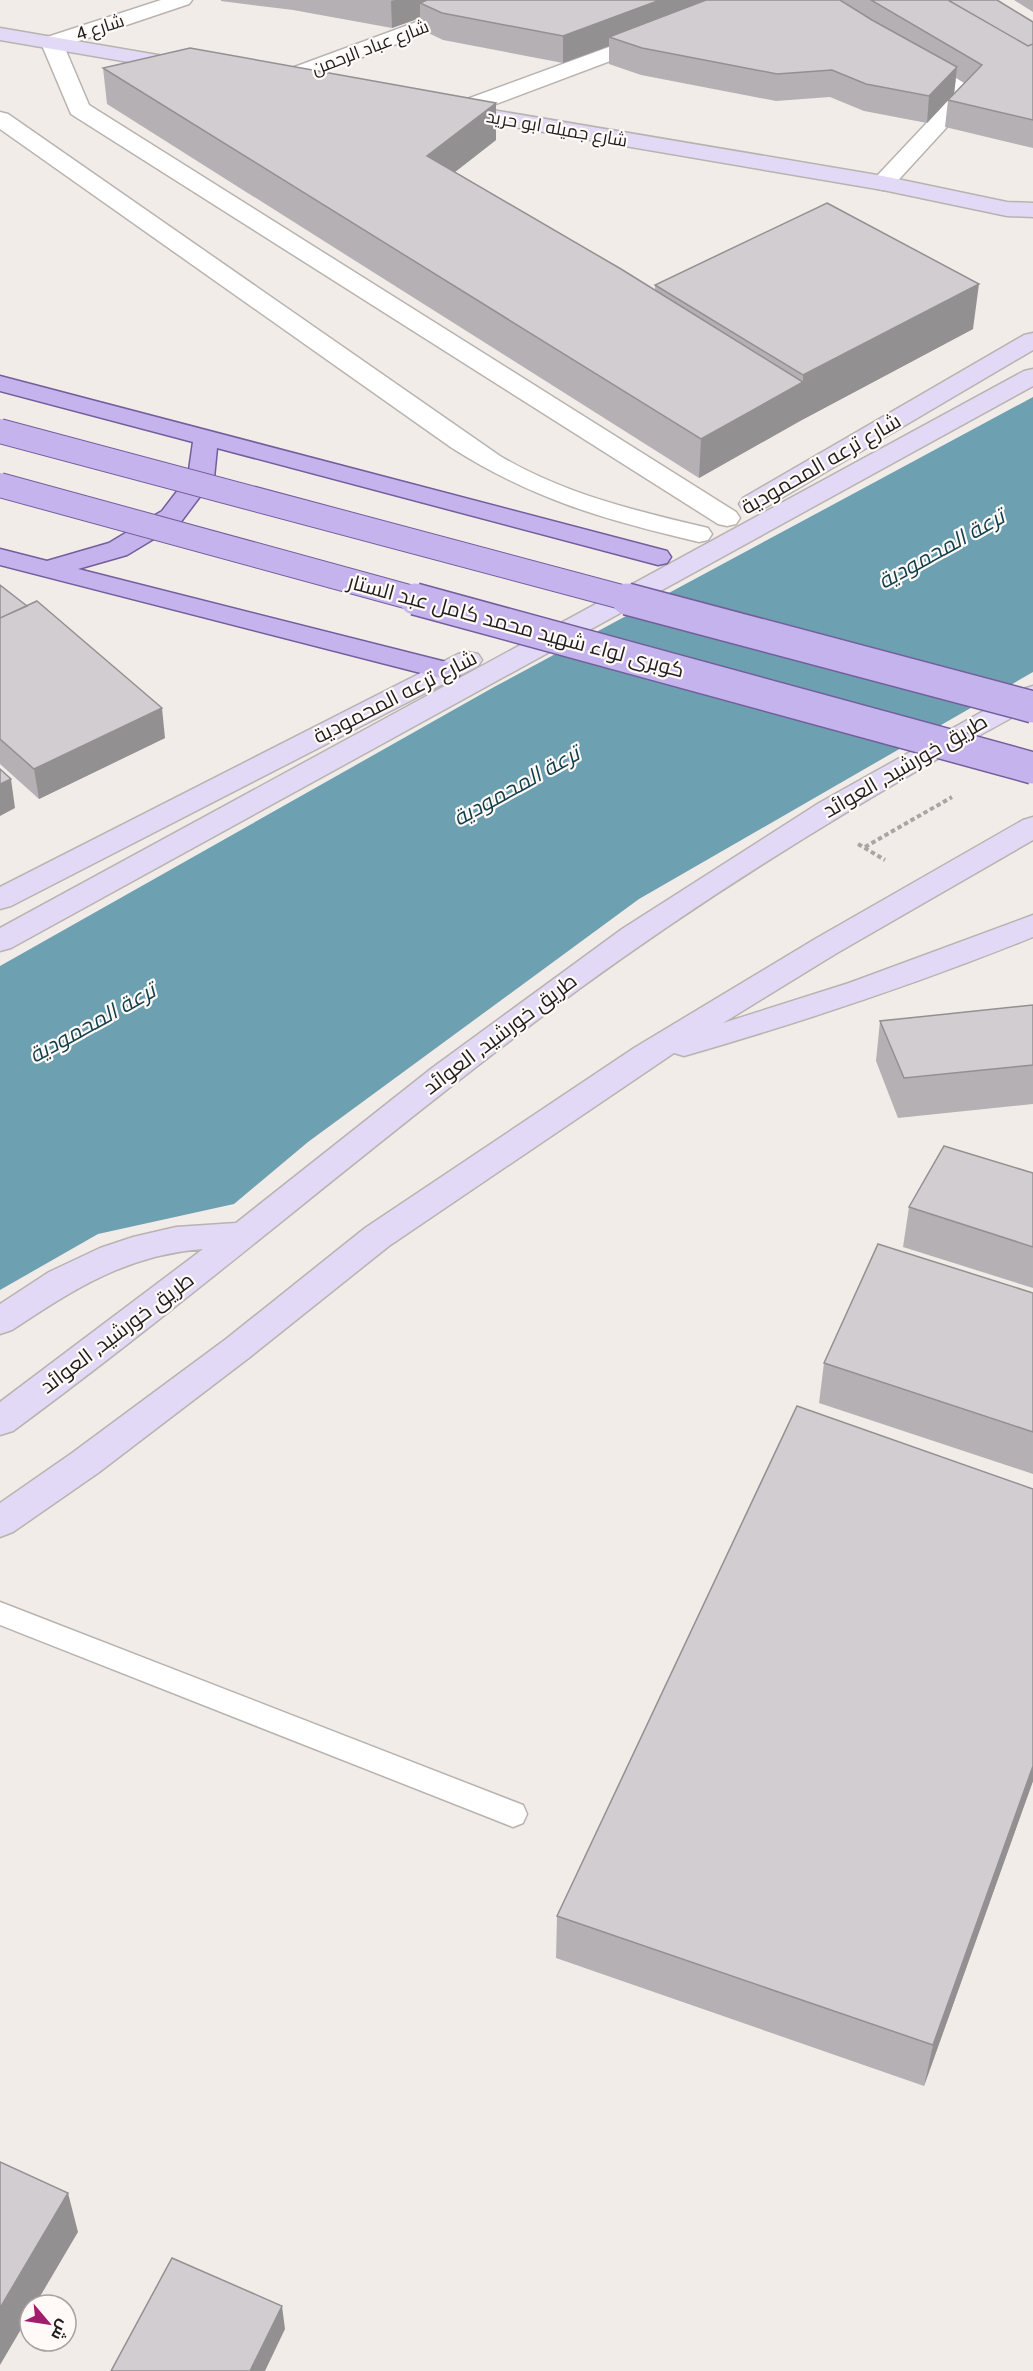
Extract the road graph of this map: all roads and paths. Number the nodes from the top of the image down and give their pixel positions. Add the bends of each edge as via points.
1 (182, 0) edge
2 (495, 0) edge
3 (665, 33) edge
4 (0, 34) edge
5 (52, 43) junction
6 (899, 52) edge
7 (210, 70) edge
8 (255, 78) edge
9 (278, 81) junction
10 (322, 89) edge
11 (434, 107) edge
12 (456, 111) junction
13 (0, 119) edge
14 (882, 183) junction
15 (1007, 208) junction
16 (1033, 210) edge
17 (1033, 224) edge
18 (1033, 340) edge
19 (1033, 376) edge
20 (0, 383) edge
21 (0, 431) edge
22 (206, 438) junction
23 (0, 485) edge
24 (727, 518) junction
25 (699, 534) junction
26 (0, 557) edge
27 (658, 557) junction
28 (49, 569) junction
29 (448, 671) junction
30 (1033, 695) edge
31 (1033, 707) edge
32 (1033, 768) edge
33 (955, 795) dead end
34 (1033, 827) edge
35 (865, 848) dead end
36 (0, 899) edge
37 (1033, 925) edge
38 (0, 941) edge
39 (645, 1056) junction
40 (244, 1235) junction
41 (0, 1321) edge
42 (0, 1421) edge
43 (0, 1522) edge
44 (0, 1613) edge
45 (513, 1814) dead end

1 - 5 street, شارع 4
2 - 9 street, شارع عباد الرحمن
3 - 12 street
4 - 5 main road
5 - 7 main road
5 - 24 street via 79,109
6 - 14 street via 967,93
8 - 9 main road
9 - 10 main road
11 - 12 main road, شارع جميله ابو حريد
12 - 14 main road, شارع جميله ابو حريد
13 - 25 street via 461,443 567,497 630,518
14 - 15 main road, شارع جميله ابو حريد
15 - 16 main road, شارع جميله ابو حريد
15 - 17 main road, شارع جميله ابو حريد
18 - 24 main road, شارع ترعه المحمودية
19 - 38 main road
20 - 22 main road
21 - 31 main road, bridge
22 - 27 main road
22 - 28 main road via 201,478 171,517 118,549
23 - 32 main road, كوبرى لواء شهيد محمد كامل عبد الستار, bridge
24 - 25 main road, شارع ترعه المحمودية
25 - 27 main road, شارع ترعه المحمودية
26 - 28 main road
27 - 29 main road, شارع ترعه المحمودية
28 - 29 main road
29 - 36 main road, شارع ترعه المحمودية
30 - 40 main road, طريق خورشيد, العوائد via 814,818 620,945 509,1025
33 - 35 path
34 - 39 main road
37 - 39 main road via 853,994
39 - 43 main road via 377,1237 238,1348
40 - 41 main road via 164,1240 125,1251 69,1276
40 - 42 main road, طريق خورشيد, العوائد
44 - 45 lane

